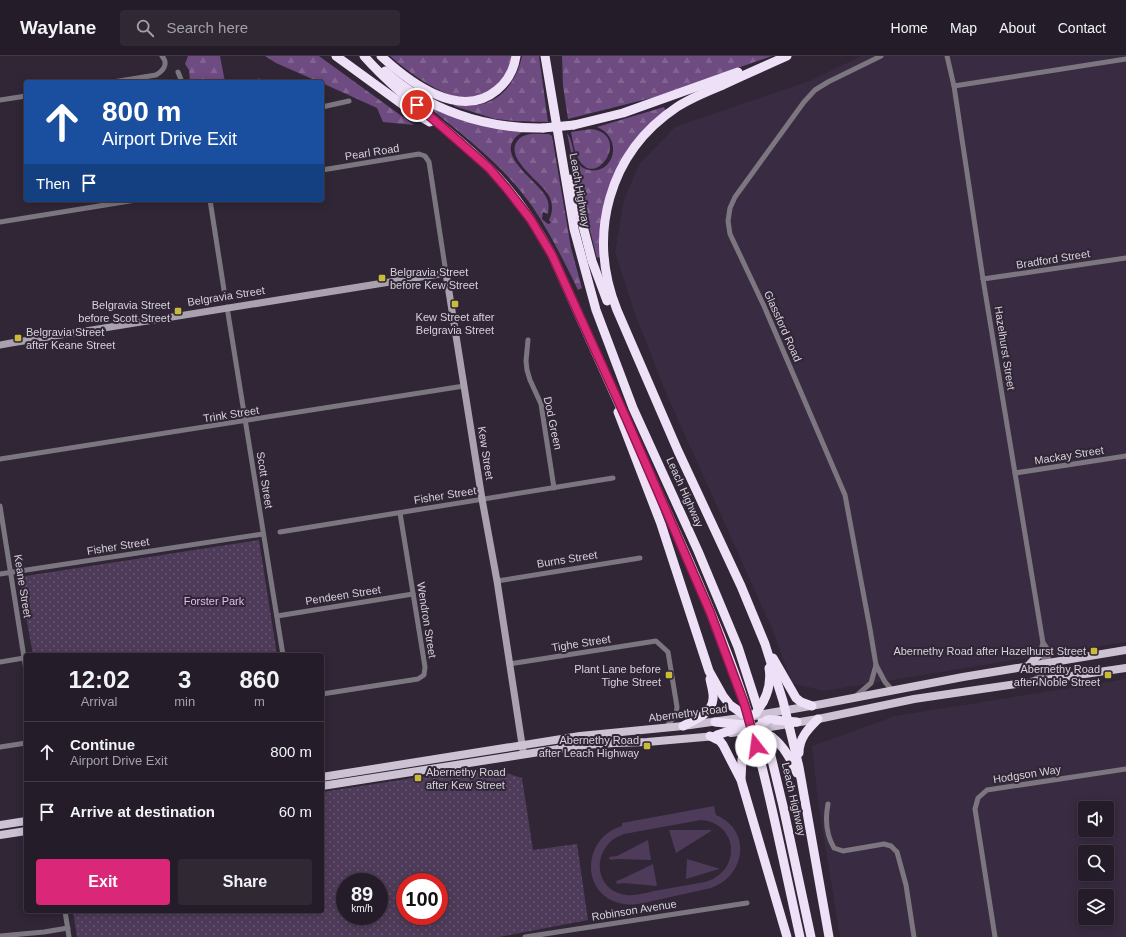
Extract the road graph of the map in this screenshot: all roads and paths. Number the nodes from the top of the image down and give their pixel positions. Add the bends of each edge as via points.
1 (162, 56) edge
2 (336, 56) edge
3 (364, 56) edge
4 (370, 56) edge
5 (381, 56) edge
6 (516, 56) edge
7 (545, 56) edge
8 (786, 56) edge
9 (881, 56) edge
10 (948, 56) edge
11 (1126, 58) edge
12 (178, 72) dead end
13 (125, 80) edge
14 (181, 80) edge
15 (954, 86) junction
16 (24, 96) edge
17 (0, 100) edge
18 (349, 102) dead end
19 (324, 107) edge
20 (458, 140) junction
21 (561, 152) junction
22 (425, 156) joint
23 (324, 170) edge
24 (124, 202) edge
25 (210, 202) edge
26 (0, 222) edge
27 (1126, 258) edge
28 (446, 273) junction
29 (983, 279) junction
30 (224, 290) dead end
31 (227, 307) junction
32 (528, 340) dead end
33 (0, 344) edge
34 (609, 382) junction
35 (464, 386) junction
36 (650, 386) junction
37 (245, 422) junction
38 (1126, 456) edge
39 (0, 459) edge
40 (1015, 473) junction
41 (613, 478) dead end
42 (554, 488) junction
43 (482, 499) junction
44 (0, 506) edge
45 (400, 512) junction
46 (280, 532) dead end
47 (263, 534) junction
48 (640, 558) dead end
49 (11, 572) junction
50 (0, 574) edge
51 (497, 581) junction
52 (413, 594) junction
53 (277, 616) junction
54 (766, 644) junction
55 (1042, 648) junction
56 (1126, 650) edge
57 (283, 653) edge
58 (24, 658) joint
59 (0, 662) edge
60 (1046, 663) junction
61 (509, 664) junction
62 (876, 665) junction
63 (1028, 666) junction
64 (1126, 668) edge
65 (709, 671) junction
66 (1071, 677) junction
67 (1024, 683) junction
68 (893, 691) junction
69 (324, 694) edge
70 (853, 698) junction
71 (812, 706) junction
72 (786, 710) junction
73 (752, 716) junction
74 (818, 719) junction
75 (768, 720) junction
76 (715, 722) joint
77 (742, 723) junction
78 (791, 723) junction
79 (683, 726) junction
80 (665, 728) junction
81 (758, 729) junction
82 (713, 736) junction
83 (24, 743) edge
84 (522, 745) junction
85 (0, 747) edge
86 (523, 754) junction
87 (800, 767) junction
88 (1126, 769) edge
89 (324, 777) edge
90 (741, 780) junction
91 (324, 786) edge
92 (804, 793) junction
93 (828, 804) dead end
94 (24, 821) edge
95 (0, 825) edge
96 (24, 831) edge
97 (0, 835) edge
98 (747, 903) dead end
99 (65, 913) edge
100 (68, 928) junction
101 (554, 935) edge
102 (0, 936) edge
103 (69, 937) edge
104 (525, 937) edge
105 (787, 937) edge
106 (800, 937) edge
107 (811, 937) edge
108 (829, 937) edge
109 (914, 937) edge
110 (995, 937) edge

1 - 13 street via 166,63 161,72
2 - 20 highway via 413,112
3 - 20 highway via 397,89
4 - 8 highway, bridge via 400,82 449,111 492,124 543,128 574,125 624,113
5 - 6 highway via 432,92 444,98 464,102 481,99 500,88 513,69
7 - 21 highway, Leach Highway
8 - 36 highway via 692,99 667,114 635,147 613,187 603,234 606,279 610,294
9 - 62 street, Glassford Road via 815,90 735,197 728,221 734,245 764,306 845,495
10 - 15 street, Hazelhurst Street
11 - 15 street
12 - 14 street
15 - 29 street, Hazelhurst Street
16 - 17 street
18 - 19 street
20 - 34 highway via 497,177 541,236 564,280
21 - 36 highway via 573,185 599,279 623,337
21 - 107 highway, Leach Highway via 574,229 608,345 633,408 701,558 738,647 754,696 784,806
22 - 23 street, Pearl Road via 419,154
22 - 28 street, Kew Street
24 - 26 street
25 - 30 street
27 - 29 street, Bradford Street
28 - 31 street, Belgravia Street
28 - 35 street, Kew Street
29 - 40 street, Hazelhurst Street
31 - 33 street, Belgravia Street
31 - 37 street, Scott Street
32 - 42 street, Dod Green via 527,370 541,404
34 - 65 highway via 620,420 661,524
34 - 106 highway via 708,605 745,706 770,799
35 - 37 street, Trink Street
35 - 43 street, Kew Street
36 - 54 highway
37 - 39 street, Trink Street
37 - 47 street, Scott Street
38 - 40 street, Mackay Street
40 - 55 street, Hazelhurst Street
41 - 42 street, Fisher Street
42 - 43 street, Fisher Street
43 - 45 street, Fisher Street
43 - 51 street, Kew Street
44 - 49 street, Keane Street
45 - 46 street, Fisher Street
45 - 52 street, Wendron Street
47 - 49 street, Fisher Street
47 - 53 street, Scott Street
48 - 51 street, Burns Street
49 - 50 street, Fisher Street
49 - 58 street, Keane Street
51 - 61 street, Kew Street
52 - 53 street, Pendeen Street
52 - 69 street, Wendron Street via 425,667 424,675 418,679
53 - 57 street, Scott Street
54 - 71 highway via 796,698
54 - 72 highway
54 - 73 highway, bridge via 770,682 763,702
55 - 60 street, Hazelhurst Street via 1042,656
55 - 60 street, Hazelhurst Street via 1047,647 1049,655
55 - 63 main road
56 - 60 main road
58 - 59 street
60 - 63 main road
60 - 66 street via 1053,671
60 - 67 street via 1039,678
61 - 80 street, Tighe Street via 656,641 668,652 677,707 676,714
61 - 84 street, Kew Street
62 - 68 street, Glassford Road via 884,682
62 - 70 street, Glassford Road via 871,683
63 - 68 main road
64 - 66 main road
65 - 77 highway
65 - 79 highway via 712,704 704,714
66 - 67 main road
67 - 74 main road via 914,699
68 - 70 main road
70 - 71 main road
71 - 72 main road
72 - 75 highway
72 - 78 highway
73 - 75 highway, bridge
73 - 77 highway, bridge
73 - 77 highway, bridge
74 - 78 main road
74 - 87 highway via 801,740 798,757
75 - 78 highway
75 - 81 highway, bridge
76 - 77 highway
76 - 79 main road, Abernethy Road
77 - 81 highway, bridge
77 - 82 highway via 728,732
78 - 87 highway
79 - 80 main road, Abernethy Road
80 - 84 main road, Abernethy Road via 580,736
81 - 90 highway, bridge via 748,743 742,759
81 - 92 highway, bridge via 778,742 789,756
82 - 86 main road via 599,744
82 - 90 highway via 723,745
83 - 85 street
84 - 86 street, Kew Street
84 - 89 main road, Abernethy Road
86 - 91 main road
87 - 92 highway
88 - 110 street, Hodgson Way via 987,790 978,798 975,809
90 - 105 highway
92 - 108 highway
93 - 109 street via 825,816 829,840 834,848 842,850 884,844 897,852 906,885
94 - 95 main road
96 - 97 main road
98 - 101 street, Robinson Avenue
99 - 100 street
100 - 102 street
100 - 103 street
101 - 104 street, Robinson Avenue

